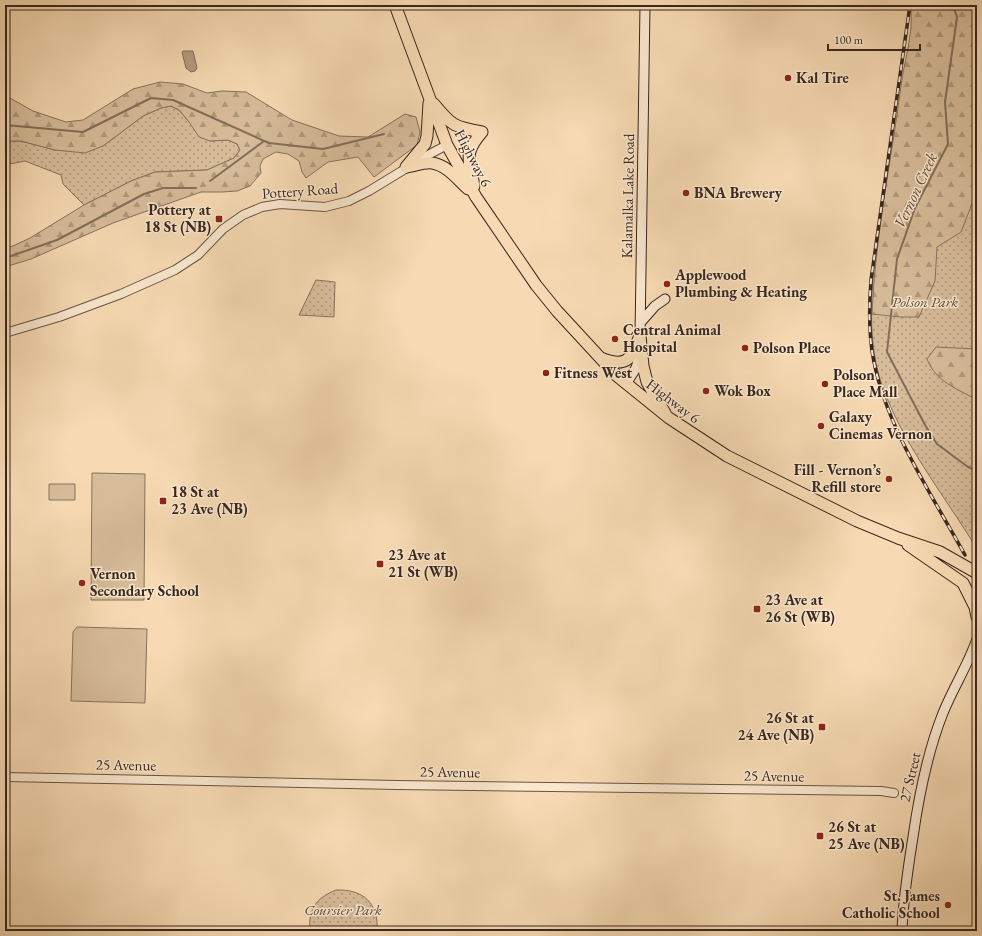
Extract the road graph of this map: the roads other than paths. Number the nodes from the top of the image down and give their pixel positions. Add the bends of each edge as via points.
1 (395, 5) edge
2 (645, 5) edge
3 (429, 97) junction
4 (447, 145) junction
5 (406, 167) junction
6 (476, 197) junction
7 (664, 299) dead end
8 (640, 323) junction
9 (5, 332) edge
10 (640, 336) junction
11 (598, 357) junction
12 (626, 384) junction
13 (669, 418) junction
14 (898, 538) junction
15 (977, 573) edge
16 (977, 617) edge
17 (977, 639) edge
18 (5, 777) edge
19 (894, 793) dead end
20 (902, 931) edge

1 - 3 main road, Highway 6
2 - 8 main road, Kalamalka Lake Road
3 - 4 main road, Highway 6
3 - 5 main road via 425,144
3 - 6 main road via 448,120 460,127 482,132 473,143 469,155
4 - 5 street, Pottery Road
4 - 6 main road, Highway 6
5 - 6 main road via 432,163 438,165 445,168
5 - 9 street, Pottery Road via 349,201 325,207 280,204 262,207 228,225 198,255 175,270 59,317
6 - 11 main road, Highway 6 via 536,285
7 - 8 main road
8 - 10 main road, Kalamalka Lake Road
10 - 11 main road via 631,356 626,360 611,362
10 - 12 main road, Kalamalka Lake Road via 636,368
10 - 13 main road via 647,382
11 - 12 main road, Highway 6
12 - 13 main road, Highway 6
13 - 14 main road, Highway 6 via 727,456 857,521
14 - 15 main road, Highway 6 via 940,552
14 - 16 main road via 963,583
17 - 20 main road, 27 Street via 943,713 919,792
18 - 19 street, 25 Avenue

